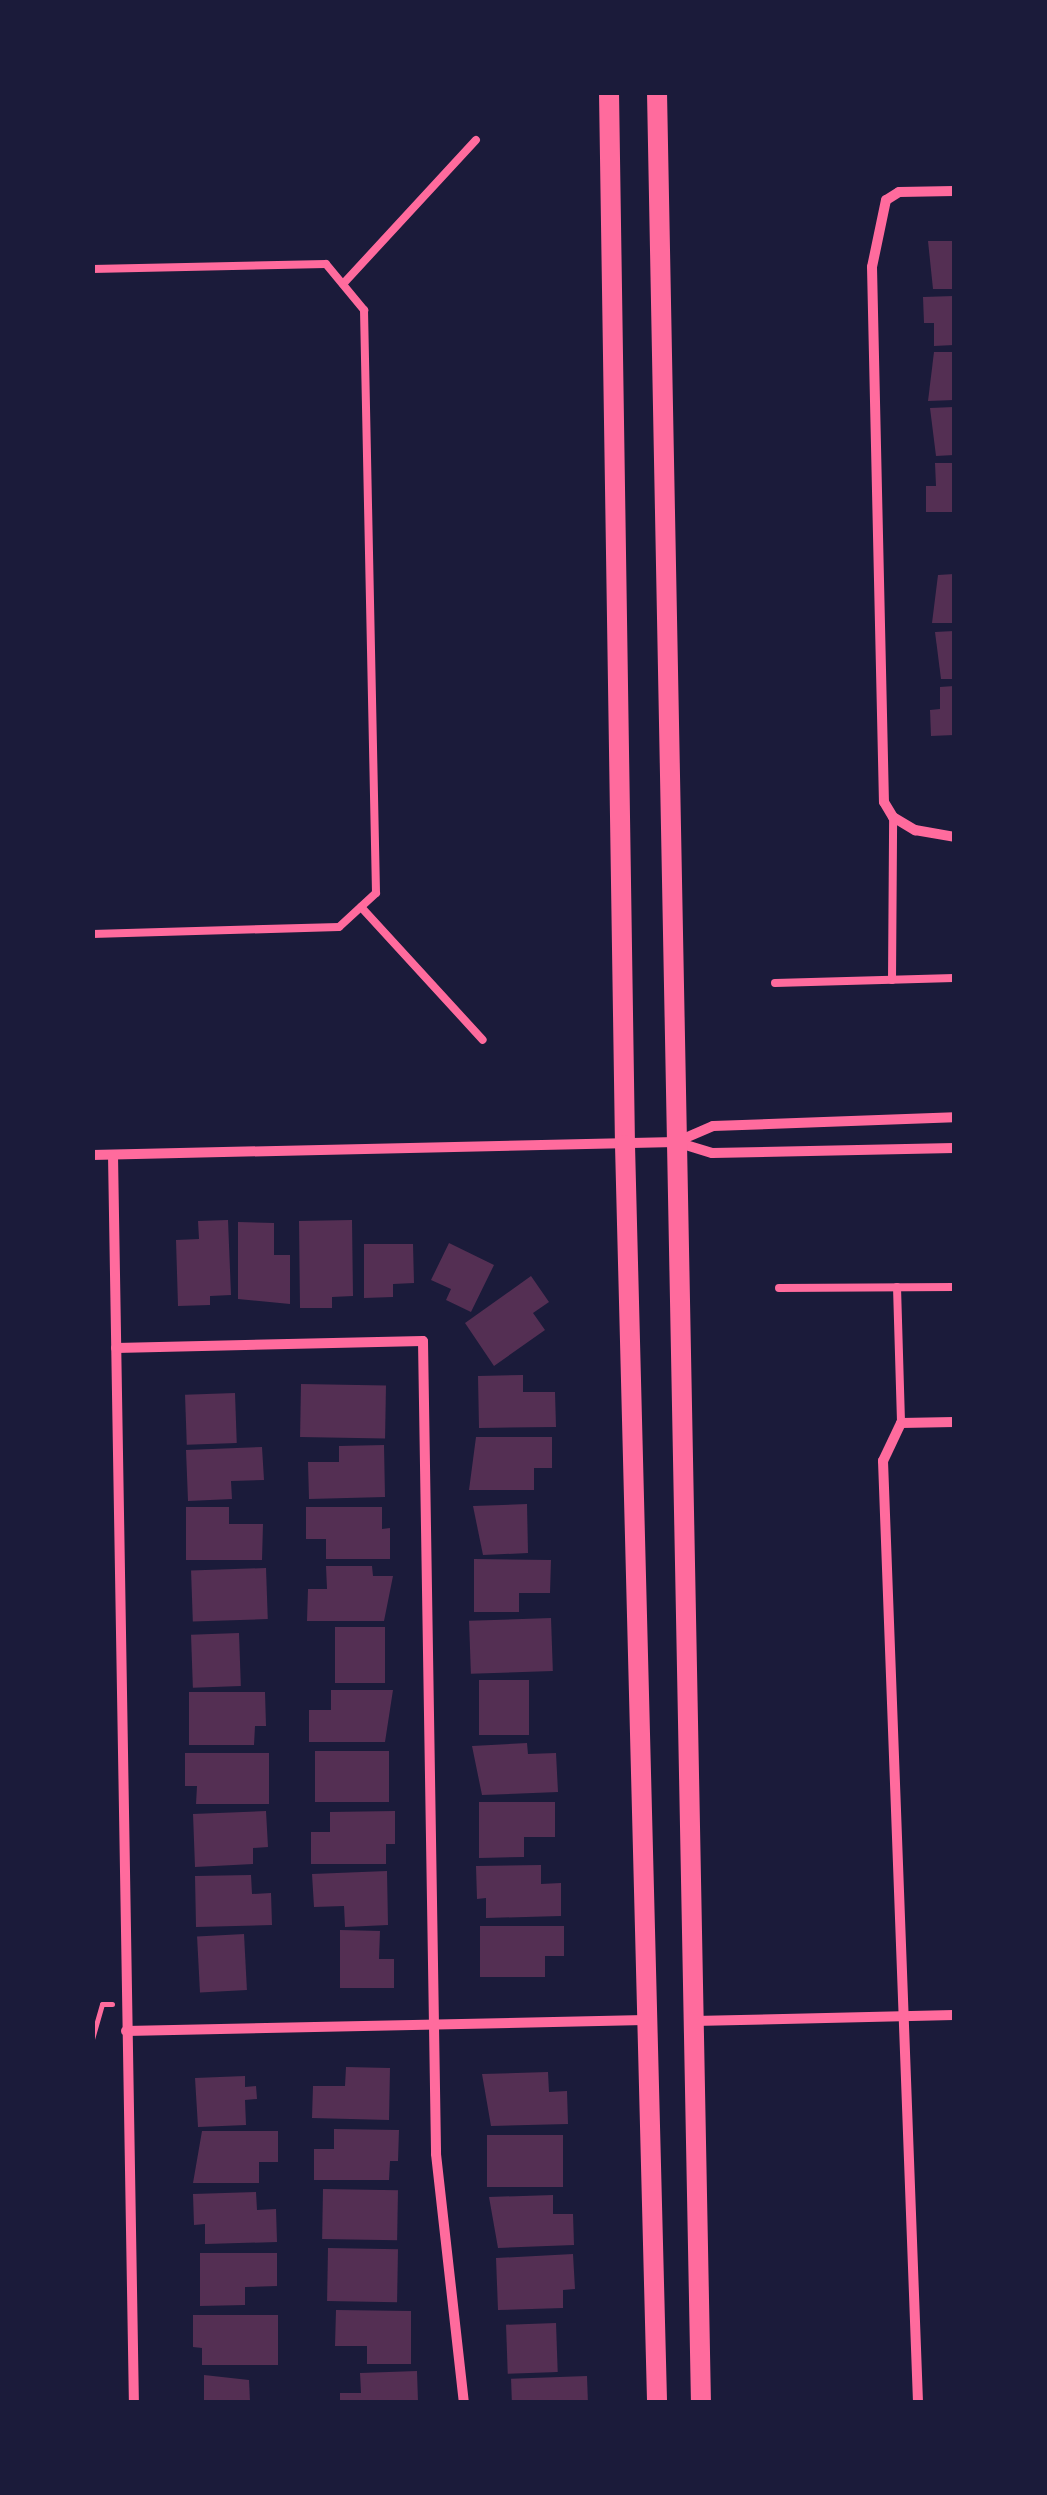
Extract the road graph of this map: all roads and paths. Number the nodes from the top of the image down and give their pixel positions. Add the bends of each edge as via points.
1 (609, 92) edge
2 (656, 92) edge
3 (476, 140) dead end
4 (954, 191) edge
5 (92, 269) edge
6 (342, 284) junction
7 (893, 818) junction
8 (954, 837) edge
9 (360, 907) junction
10 (92, 934) edge
11 (954, 978) edge
12 (892, 980) junction
13 (775, 983) dead end
14 (483, 1040) dead end
15 (954, 1117) edge
16 (676, 1142) junction
17 (625, 1145) junction
18 (954, 1148) edge
19 (113, 1154) junction
20 (92, 1155) edge
21 (897, 1287) junction
22 (954, 1287) edge
23 (779, 1288) dead end
24 (116, 1348) junction
25 (901, 1422) junction
26 (954, 1422) edge
27 (125, 2004) junction
28 (954, 2014) edge
29 (904, 2015) junction
30 (644, 2020) junction
31 (693, 2021) junction
32 (434, 2024) junction
33 (126, 2031) junction
34 (92, 2040) edge
35 (134, 2402) edge
36 (464, 2402) edge
37 (657, 2402) edge
38 (701, 2402) edge
39 (918, 2402) edge

1 - 17 main road
2 - 16 main road
3 - 6 lane
4 - 7 street via 899,192 886,200 872,266 884,802
5 - 6 lane via 326,264
6 - 9 lane via 364,310 376,893
7 - 8 street
7 - 12 lane
9 - 10 lane via 339,927
9 - 14 lane
11 - 12 lane
12 - 13 lane
15 - 16 street via 713,1126
16 - 17 street
16 - 18 street via 712,1152
16 - 31 main road
17 - 19 street
17 - 30 main road
19 - 20 street
19 - 24 street
21 - 22 lane
21 - 23 lane
21 - 25 lane
24 - 27 street
24 - 32 street via 423,1341
25 - 26 street
25 - 29 street via 883,1461
27 - 33 street
27 - 34 path via 102,2004
28 - 29 street
29 - 31 street
29 - 39 street
30 - 32 street
30 - 37 main road
31 - 38 main road
32 - 33 street
32 - 36 street via 436,2154
33 - 35 street

